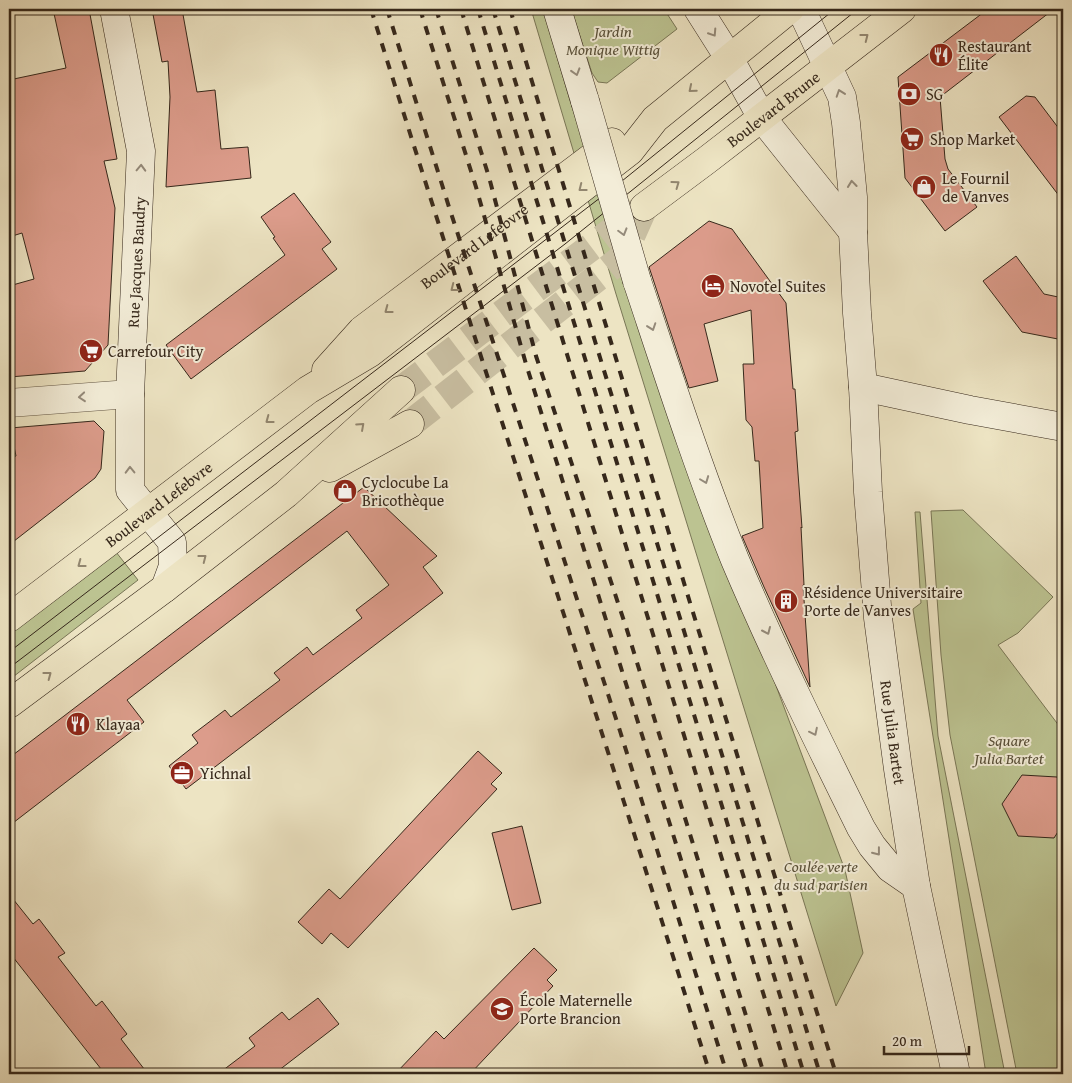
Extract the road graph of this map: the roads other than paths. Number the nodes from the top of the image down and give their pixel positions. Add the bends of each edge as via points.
1 (114, 9) edge
2 (557, 9) edge
3 (698, 9) edge
4 (790, 9) edge
5 (801, 9) edge
6 (902, 9) edge
7 (729, 58) junction
8 (828, 66) junction
9 (762, 118) junction
10 (644, 207) tunnel mouth
11 (853, 232) junction
12 (863, 387) junction
13 (401, 390) tunnel mouth
14 (130, 394) junction
15 (9, 404) edge
16 (410, 424) tunnel mouth
17 (1063, 427) edge
18 (286, 494) junction
19 (148, 513) junction
20 (165, 588) junction
21 (9, 618) edge
22 (9, 704) edge
23 (916, 886) junction
24 (956, 1074) edge

14 -> 1 main road, Rue Jacques Baudry via 141,151
2 -> 23 main road, bridge via 637,281 735,559 861,828 890,868
3 -> 7 main road
4 - 7 main road
5 - 8 main road, Rue Julia Bartet
8 -> 6 main road, Boulevard Brune
7 - 9 main road
7 -> 19 main road, Boulevard Lefebvre via 655,119 623,134 362,330 308,390
8 - 9 main road, Boulevard Brune
11 -> 8 main road, Rue Julia Bartet via 853,197 842,97
10 -> 9 main road, Boulevard Brune
9 - 11 main road
11 - 12 main road, Rue Julia Bartet
12 - 17 main road
12 - 23 main road, Rue Julia Bartet via 878,618
18 -> 13 main road
14 -> 15 main road
19 -> 14 main road, Rue Jacques Baudry via 130,490
16 - 18 main road
20 -> 18 main road
19 - 20 main road, Rue Jacques Baudry via 172,542 173,566
19 -> 21 main road, Boulevard Lefebvre
22 -> 20 main road
23 - 24 main road, Rue Julia Bartet

